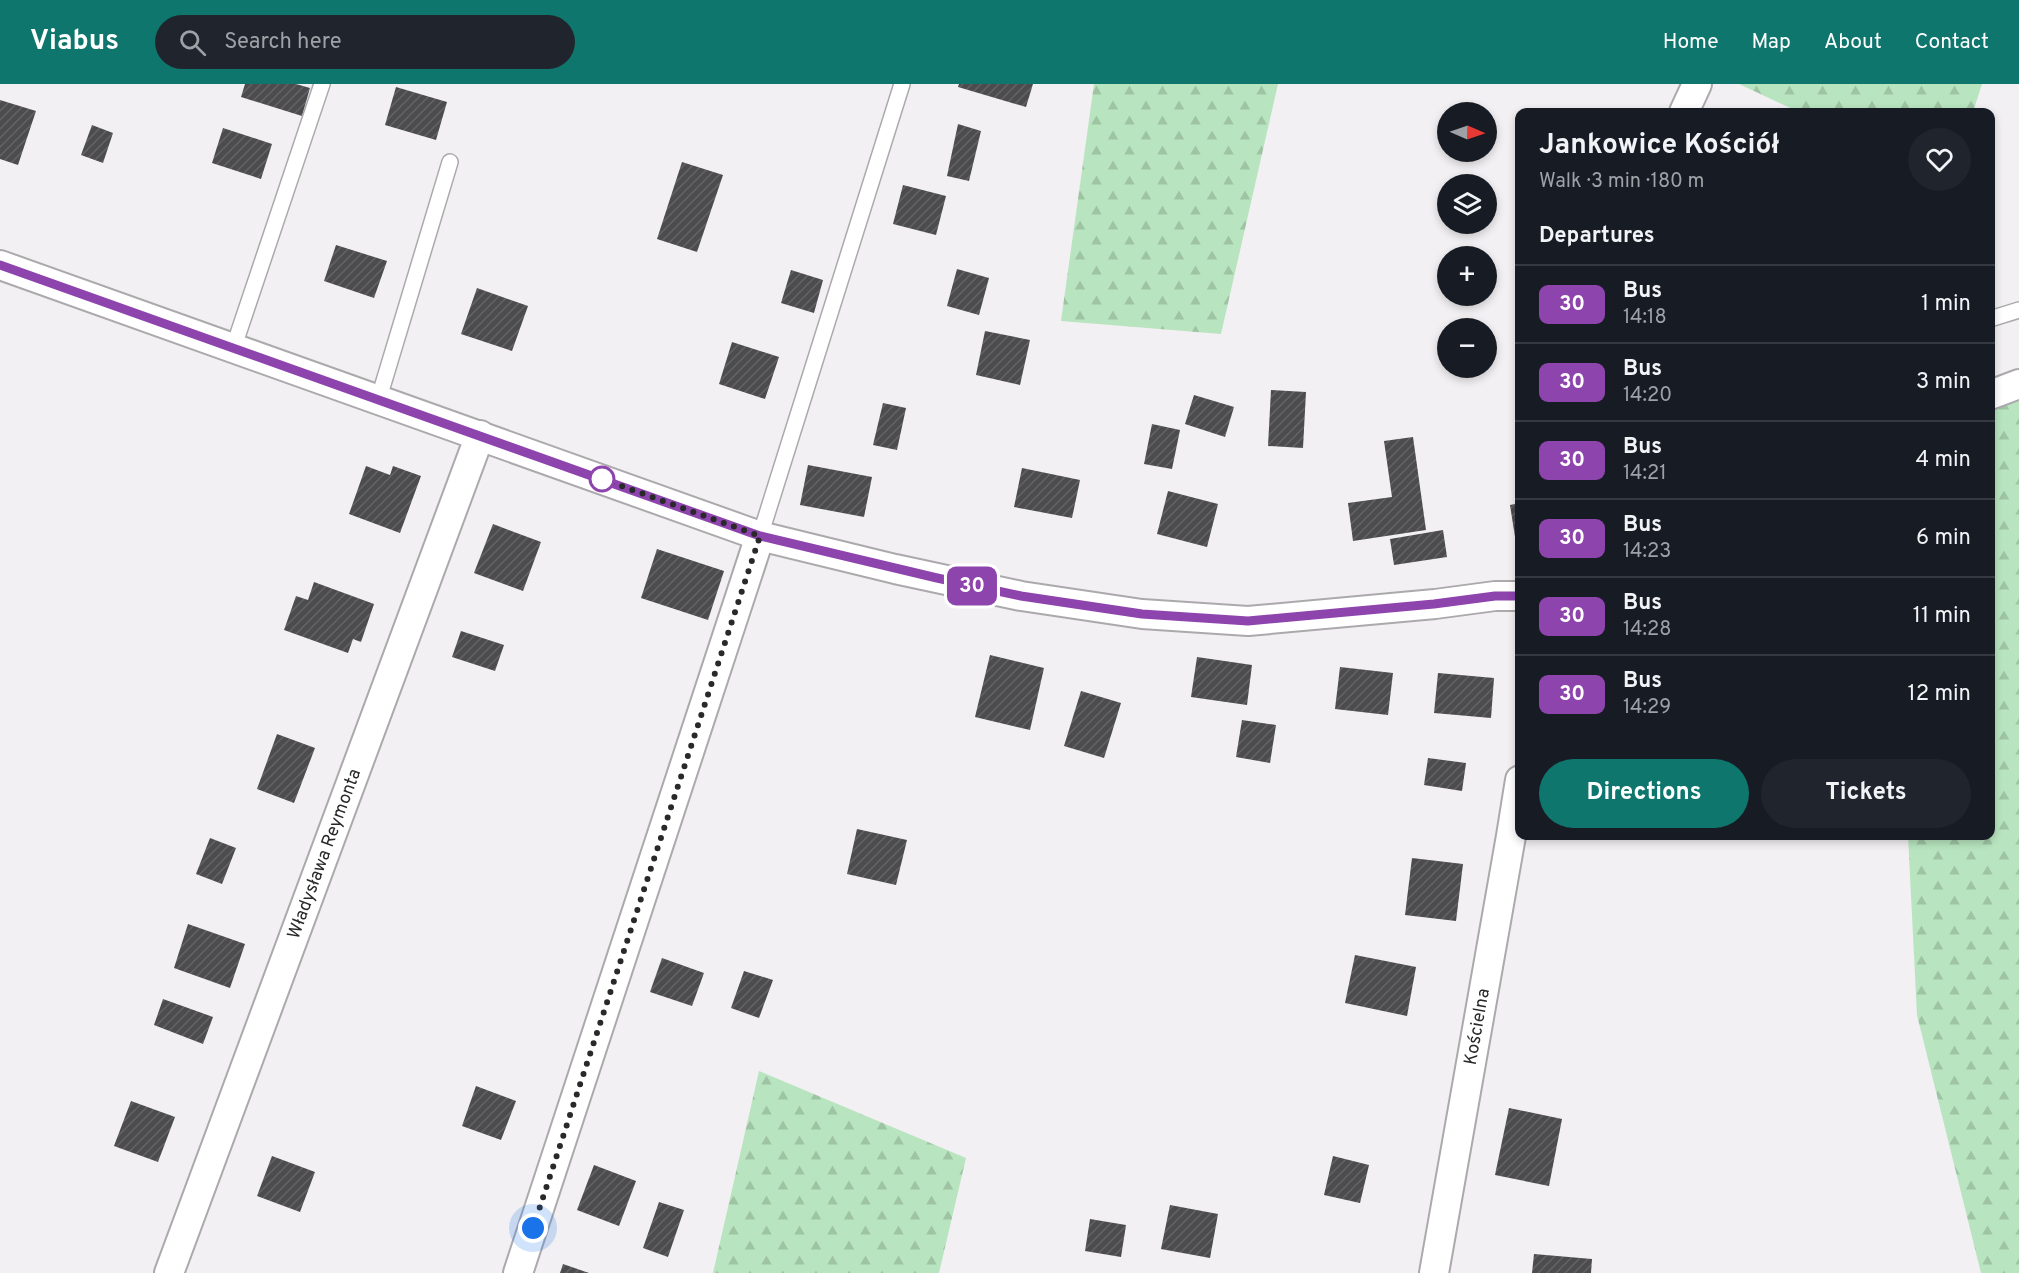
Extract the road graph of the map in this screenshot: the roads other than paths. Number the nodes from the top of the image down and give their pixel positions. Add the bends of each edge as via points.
1 (322, 84) edge
2 (902, 84) edge
3 (1697, 84) edge
4 (1686, 108) edge
5 (450, 162) dead end
6 (0, 265) edge
7 (2019, 310) edge
8 (1995, 318) edge
9 (233, 349) junction
10 (2019, 384) edge
11 (1995, 393) edge
12 (378, 401) junction
13 (480, 435) junction
14 (760, 536) junction
15 (1515, 596) edge
16 (1515, 811) edge
17 (169, 1273) edge
18 (518, 1273) edge
19 (1434, 1273) edge

1 - 9 lane
2 - 14 lane
3 - 4 street
5 - 12 lane
6 - 9 street
7 - 8 lane
9 - 12 street
10 - 11 street
12 - 13 street
13 - 14 street
13 - 17 street, Władysława Reymonta
14 - 15 street via 1021,596 1142,614 1248,621
14 - 18 street
16 - 19 street, Kościelna

